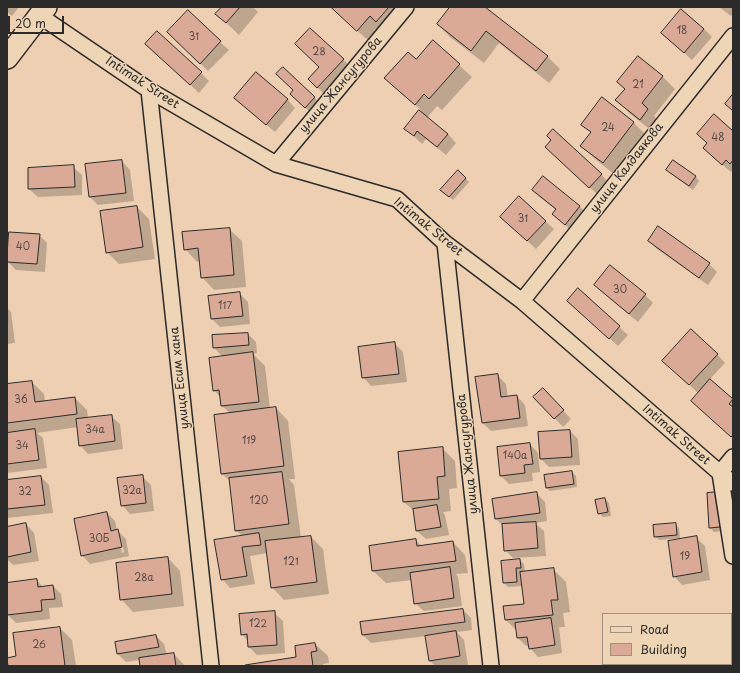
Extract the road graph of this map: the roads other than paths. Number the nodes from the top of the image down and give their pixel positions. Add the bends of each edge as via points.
1 (406, 7) edge
2 (43, 11) edge
3 (733, 36) edge
4 (7, 58) edge
5 (149, 90) junction
6 (276, 164) junction
7 (445, 243) junction
8 (522, 301) junction
9 (733, 457) edge
10 (720, 473) junction
11 (733, 483) edge
12 (733, 556) edge
13 (211, 666) edge
14 (491, 666) edge

1 - 6 street, улица Жансугурова
2 - 4 street
2 - 5 street, Intimak Street
3 - 8 street, улица Калдаякова
5 - 6 street, Intimak Street
5 - 13 street, улица Есим хана
6 - 7 street, Intimak Street via 397,199
7 - 8 street, Intimak Street
7 - 14 street, улица Жансугурова
8 - 10 street, Intimak Street
9 - 10 street
10 - 11 street, Intimak Street
10 - 12 street

